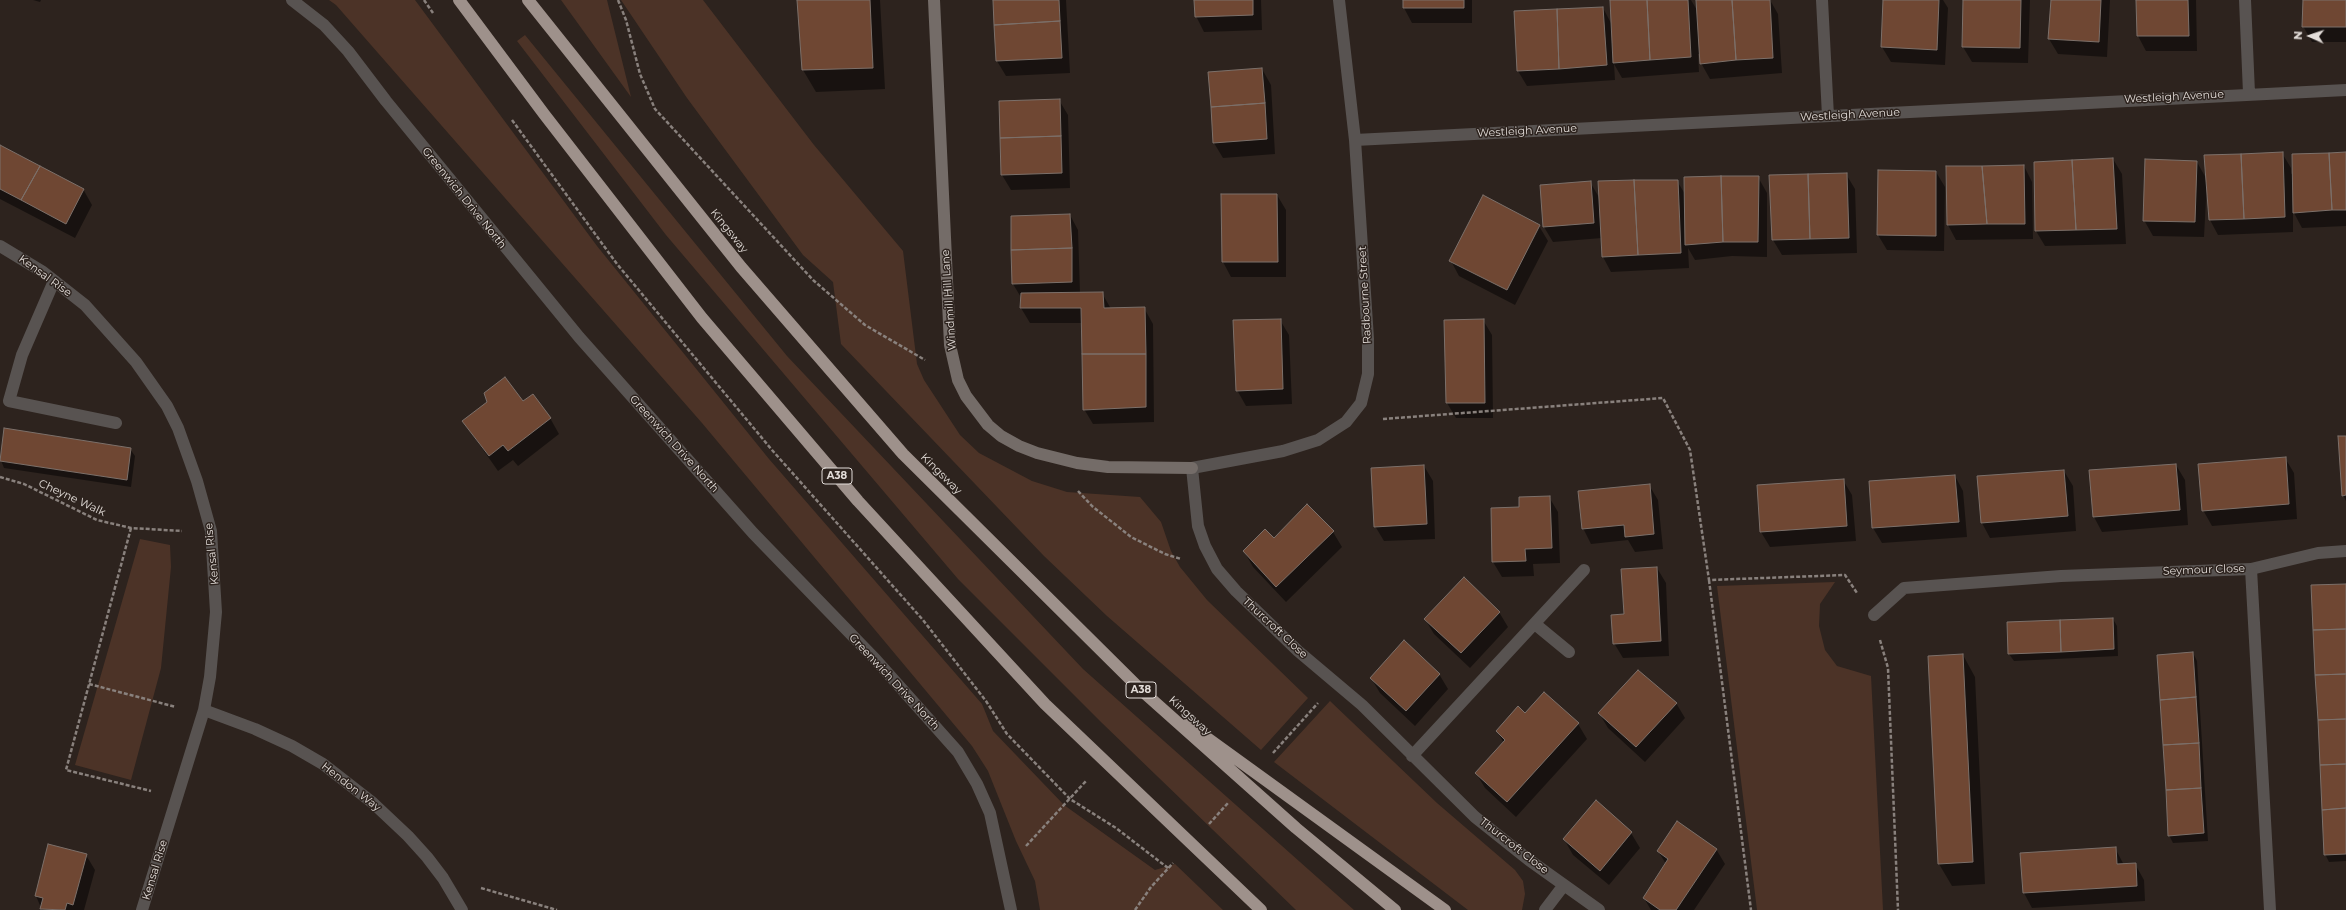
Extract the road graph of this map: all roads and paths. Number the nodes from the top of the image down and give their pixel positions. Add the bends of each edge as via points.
1 (292, 0) edge
2 (459, 0) edge
3 (528, 0) edge
4 (618, 0) edge
5 (934, 0) edge
6 (1338, 0) edge
7 (1822, 0) edge
8 (2244, 0) edge
9 (2346, 90) edge
10 (2249, 93) junction
11 (1828, 116) junction
12 (1355, 140) junction
13 (0, 246) edge
14 (54, 281) junction
15 (958, 380) junction
16 (1346, 422) junction
17 (116, 423) dead end
18 (1192, 468) junction
19 (0, 477) edge
20 (1077, 489) dead end
21 (132, 528) junction
22 (211, 531) junction
23 (2346, 551) edge
24 (2251, 568) junction
25 (1217, 569) junction
26 (1584, 570) dead end
27 (1710, 580) junction
28 (1874, 615) junction
29 (1535, 624) junction
30 (1569, 652) dead end
31 (89, 684) junction
32 (1140, 689) junction
33 (203, 712) junction
34 (1412, 756) junction
35 (1105, 761) junction
36 (177, 798) junction
37 (1004, 870) junction
38 (443, 878) junction
39 (1564, 885) junction
40 (142, 910) edge
41 (462, 910) edge
42 (557, 910) edge
43 (1011, 910) edge
44 (1261, 910) edge
45 (1395, 910) edge
46 (1445, 910) edge
47 (1545, 910) edge
48 (1599, 910) edge
49 (1751, 910) edge
50 (1898, 910) edge
51 (2270, 910) edge

1 - 37 street, Greenwich Drive North via 324,25 348,51 579,337 753,533 876,660 948,741 977,784 990,813
2 - 35 highway, A38 via 707,324 858,501 1045,704
3 - 32 highway, Kingsway / A38 via 741,267 903,454
4 - 15 path via 640,74 655,109 813,280 865,325
5 - 15 street, Windmill Hill Lane via 950,337
6 - 12 street, Radbourne Street
7 - 11 street
8 - 10 street
9 - 10 street, Westleigh Avenue
10 - 11 street, Westleigh Avenue
11 - 12 street, Westleigh Avenue
12 - 16 street, Radbourne Street via 1368,374 1361,403
13 - 14 street, Kensal Rise
14 - 17 street via 22,355 9,401
14 - 22 street, Kensal Rise via 85,305 116,338 167,406 187,451
15 - 18 street, Windmill Hill Lane via 975,410 988,425 1019,446 1058,459 1108,467
16 - 18 street, Radbourne Street via 1318,440 1283,451
16 - 27 path via 1663,398 1690,450
18 - 25 street, Thurcroft Close via 1198,526
19 - 21 path, Cheyne Walk via 24,484 97,520
20 - 25 path via 1092,506 1131,537 1164,554
21 - 22 path, Cheyne Walk
21 - 31 path
22 - 33 street, Kensal Rise via 216,612 211,671
23 - 24 street via 2318,553
24 - 28 street, Seymour Close via 2061,576 1904,588
24 - 51 street, Seymour Close
25 - 34 street, Thurcroft Close via 1298,651 1362,705
26 - 29 street
27 - 28 path via 1845,575
27 - 49 path
28 - 50 path via 1888,668
29 - 30 street
29 - 34 street
31 - 33 path
31 - 36 path via 66,770
32 - 45 highway, Kingsway / A38 via 1296,828
32 - 46 highway
33 - 36 street, Kensal Rise
33 - 38 street, Hendon Way via 255,729 323,764 373,803 402,830
34 - 39 street, Thurcroft Close via 1475,817
35 - 37 path
35 - 44 highway, A38
36 - 40 street, Kensal Rise
37 - 43 street, Greenwich Drive North
38 - 41 street, Hendon Way
38 - 42 path
39 - 47 street
39 - 48 street, Thurcroft Close

